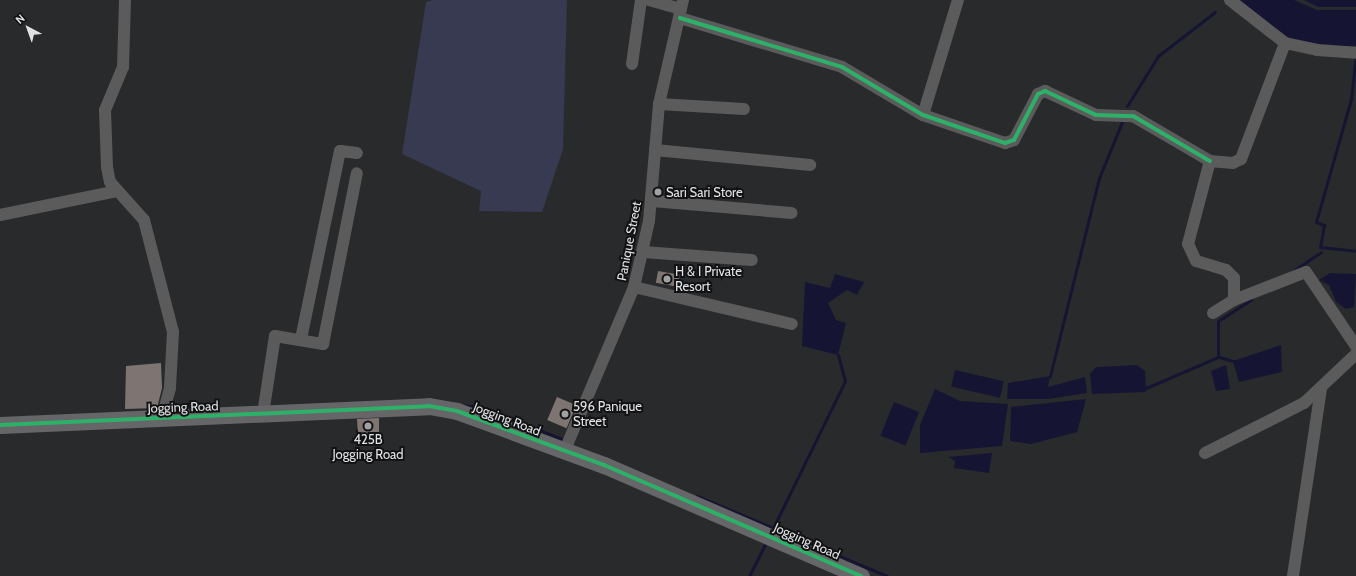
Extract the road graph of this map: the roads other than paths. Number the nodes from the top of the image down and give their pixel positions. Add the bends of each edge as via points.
1 (125, 0) edge
2 (641, 0) edge
3 (649, 0) edge
4 (958, 0) edge
5 (1230, 0) edge
6 (681, 9) edge
7 (1285, 42) junction
8 (1356, 53) edge
9 (632, 64) dead end
10 (659, 104) junction
11 (744, 109) dead end
12 (923, 116) junction
13 (655, 150) junction
14 (357, 153) dead end
15 (1210, 161) junction
16 (810, 165) dead end
17 (357, 173) dead end
18 (118, 191) junction
19 (652, 201) junction
20 (791, 213) dead end
21 (0, 215) edge
22 (643, 252) junction
23 (752, 260) dead end
24 (634, 287) junction
25 (1234, 300) junction
26 (1213, 313) dead end
27 (792, 324) dead end
28 (301, 339) junction
29 (1356, 346) edge
30 (1356, 354) edge
31 (1321, 388) junction
32 (263, 414) junction
33 (162, 418) junction
34 (0, 425) edge
35 (564, 452) junction
36 (1205, 453) dead end
37 (861, 576) edge
38 (1293, 576) edge

1 - 18 street via 123,67 105,110 107,167
2 - 9 street
3 - 6 street
4 - 12 street
5 - 7 street
6 - 10 street, Panique Street
6 - 12 street via 842,67
7 - 8 street via 1317,50
7 - 15 street via 1241,160 1233,163
10 - 11 street
10 - 13 street, Panique Street
12 - 15 street via 1009,143 1038,94 1044,92 1096,115 1133,116
13 - 16 street
13 - 19 street, Panique Street
14 - 28 street via 340,151
15 - 25 street via 1188,244 1196,261 1226,270 1234,278
17 - 28 street via 323,344
18 - 21 street
18 - 33 street via 144,220 173,332 170,388
19 - 20 street
19 - 22 street, Panique Street
22 - 23 street
22 - 24 street, Panique Street
24 - 27 street
24 - 35 street, Panique Street
25 - 26 street
25 - 29 street via 1306,272
28 - 32 street via 275,336
30 - 31 street
31 - 36 street via 1304,402
31 - 38 street
32 - 33 street, Jogging Road
32 - 35 street, Jogging Road via 429,406 487,419
33 - 34 street, Jogging Road
35 - 37 street, Jogging Road via 604,465

